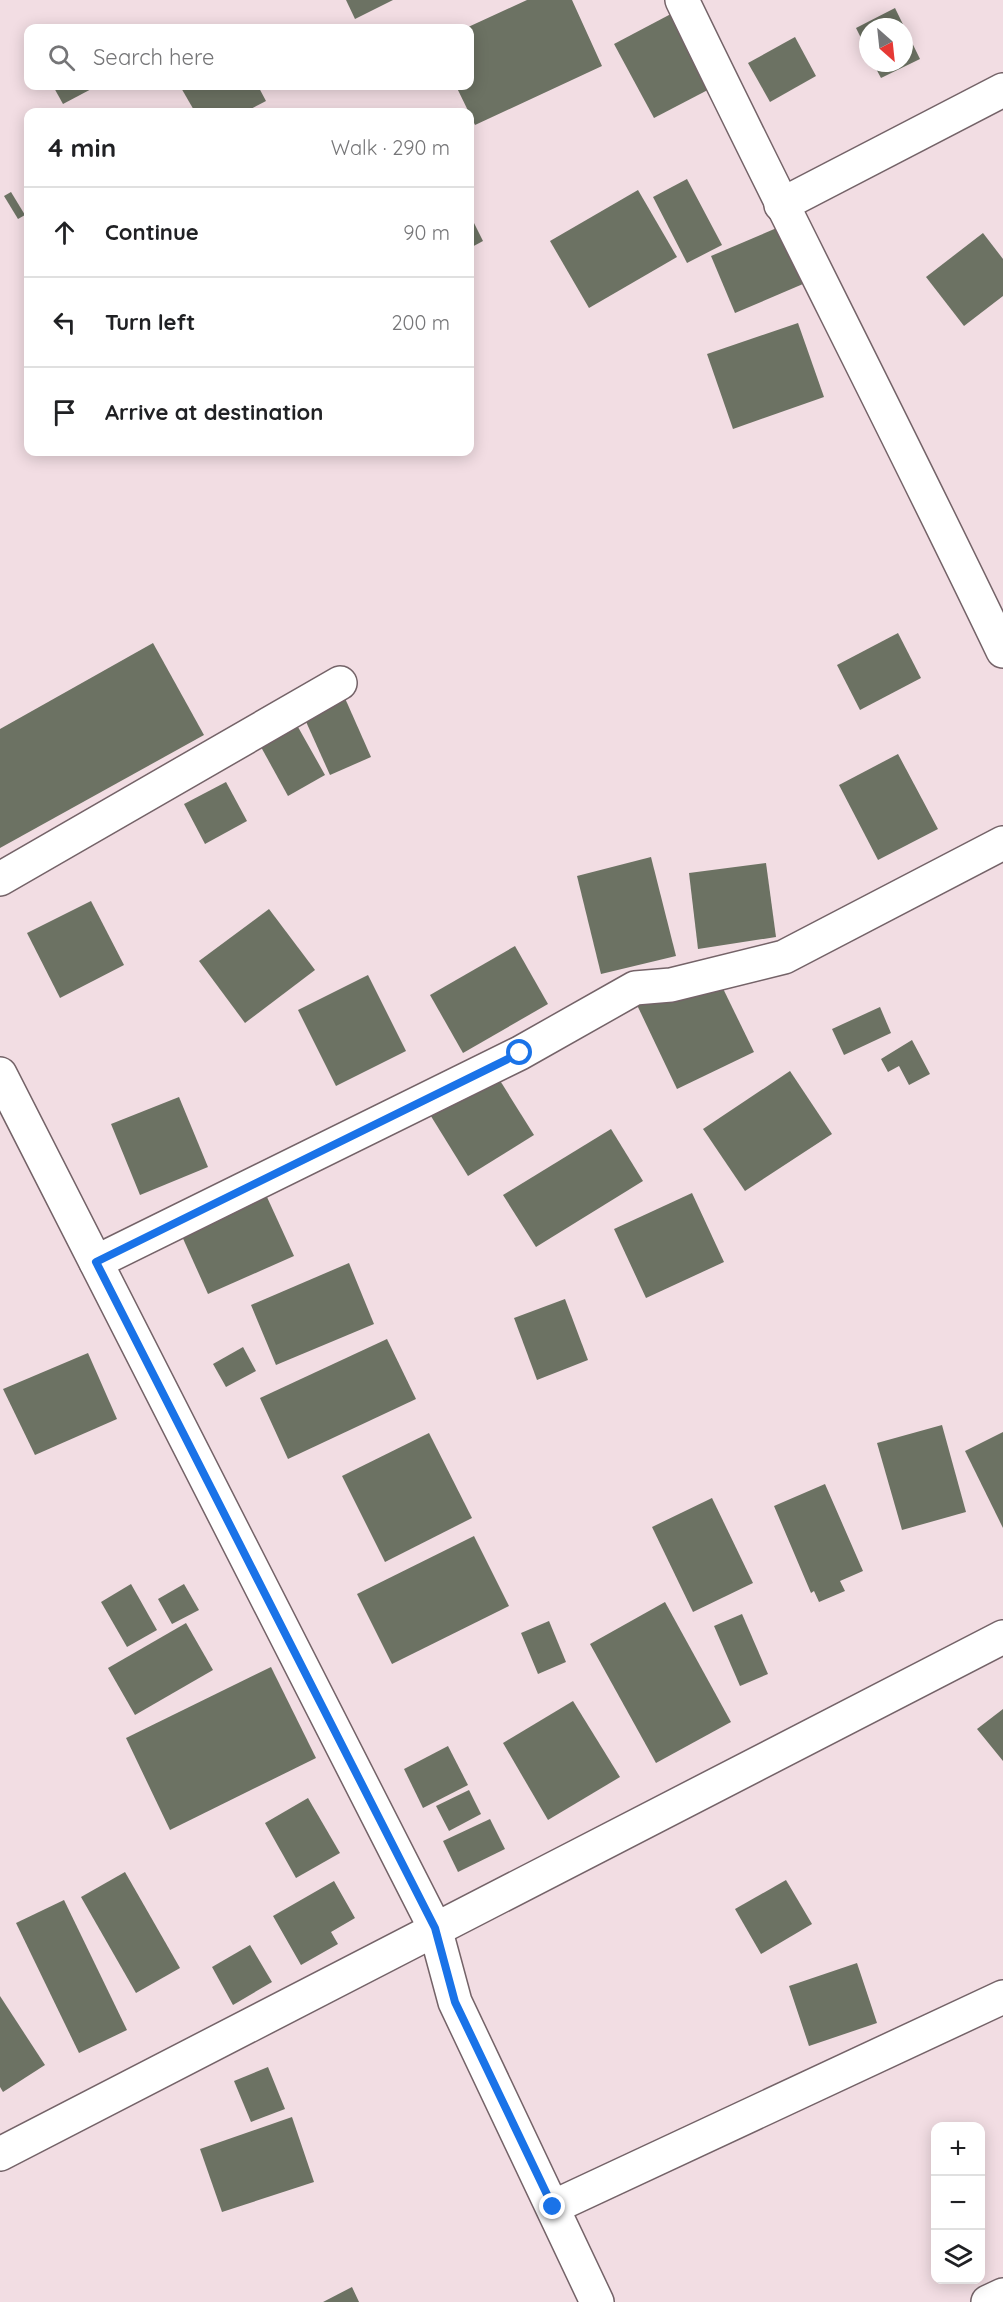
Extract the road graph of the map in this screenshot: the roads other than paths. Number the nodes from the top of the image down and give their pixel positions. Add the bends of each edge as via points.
1 (682, 0) edge
2 (1003, 90) edge
3 (781, 205) junction
4 (995, 612) edge
5 (1003, 651) edge
6 (340, 683) dead end
7 (1003, 843) edge
8 (0, 879) edge
9 (0, 1074) edge
10 (96, 1262) junction
11 (1003, 1637) edge
12 (435, 1928) junction
13 (1003, 1997) edge
14 (0, 2154) edge
15 (553, 2207) junction
16 (1003, 2295) edge
17 (597, 2302) edge
18 (988, 2302) edge

1 - 3 street
2 - 3 street
3 - 4 street via 919,477
4 - 5 street
6 - 8 street
7 - 10 street via 784,957 671,985 635,988 520,1053
9 - 10 street
10 - 12 street
11 - 12 street
12 - 14 street
12 - 15 street via 455,2002
13 - 15 street
15 - 17 street
16 - 18 street

